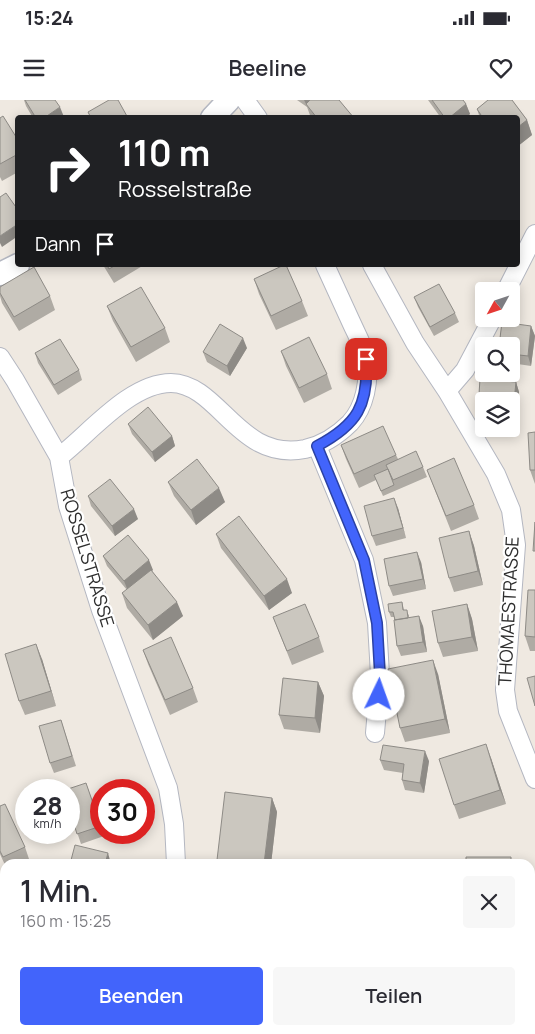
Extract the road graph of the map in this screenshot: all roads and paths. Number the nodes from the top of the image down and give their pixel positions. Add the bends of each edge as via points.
1 (229, 100) edge
2 (245, 100) edge
3 (215, 115) edge
4 (256, 115) edge
5 (535, 234) edge
6 (520, 263) edge
7 (15, 266) edge
8 (327, 267) edge
9 (373, 267) edge
10 (518, 267) edge
11 (0, 274) edge
12 (511, 282) edge
13 (487, 328) edge
14 (0, 357) edge
15 (447, 391) junction
16 (317, 446) junction
17 (59, 457) junction
18 (375, 733) dead end
19 (535, 779) edge
20 (176, 859) edge

1 - 3 street
2 - 4 street
5 - 6 street
7 - 11 street
8 - 16 street via 366,359 367,381 363,402 352,421 336,436
9 - 15 street, THOMAESTRASSE via 414,343
10 - 12 street
13 - 15 street via 465,370
14 - 17 street, ROSSELSTRASSE
15 - 19 street, THOMAESTRASSE via 496,474 511,510 516,545 505,690 508,711
16 - 17 street via 295,450 274,448 254,440 190,387 172,383 155,385 121,403
16 - 18 street via 364,560 377,623 380,675
17 - 20 street, ROSSELSTRASSE via 68,506 101,610 168,788

